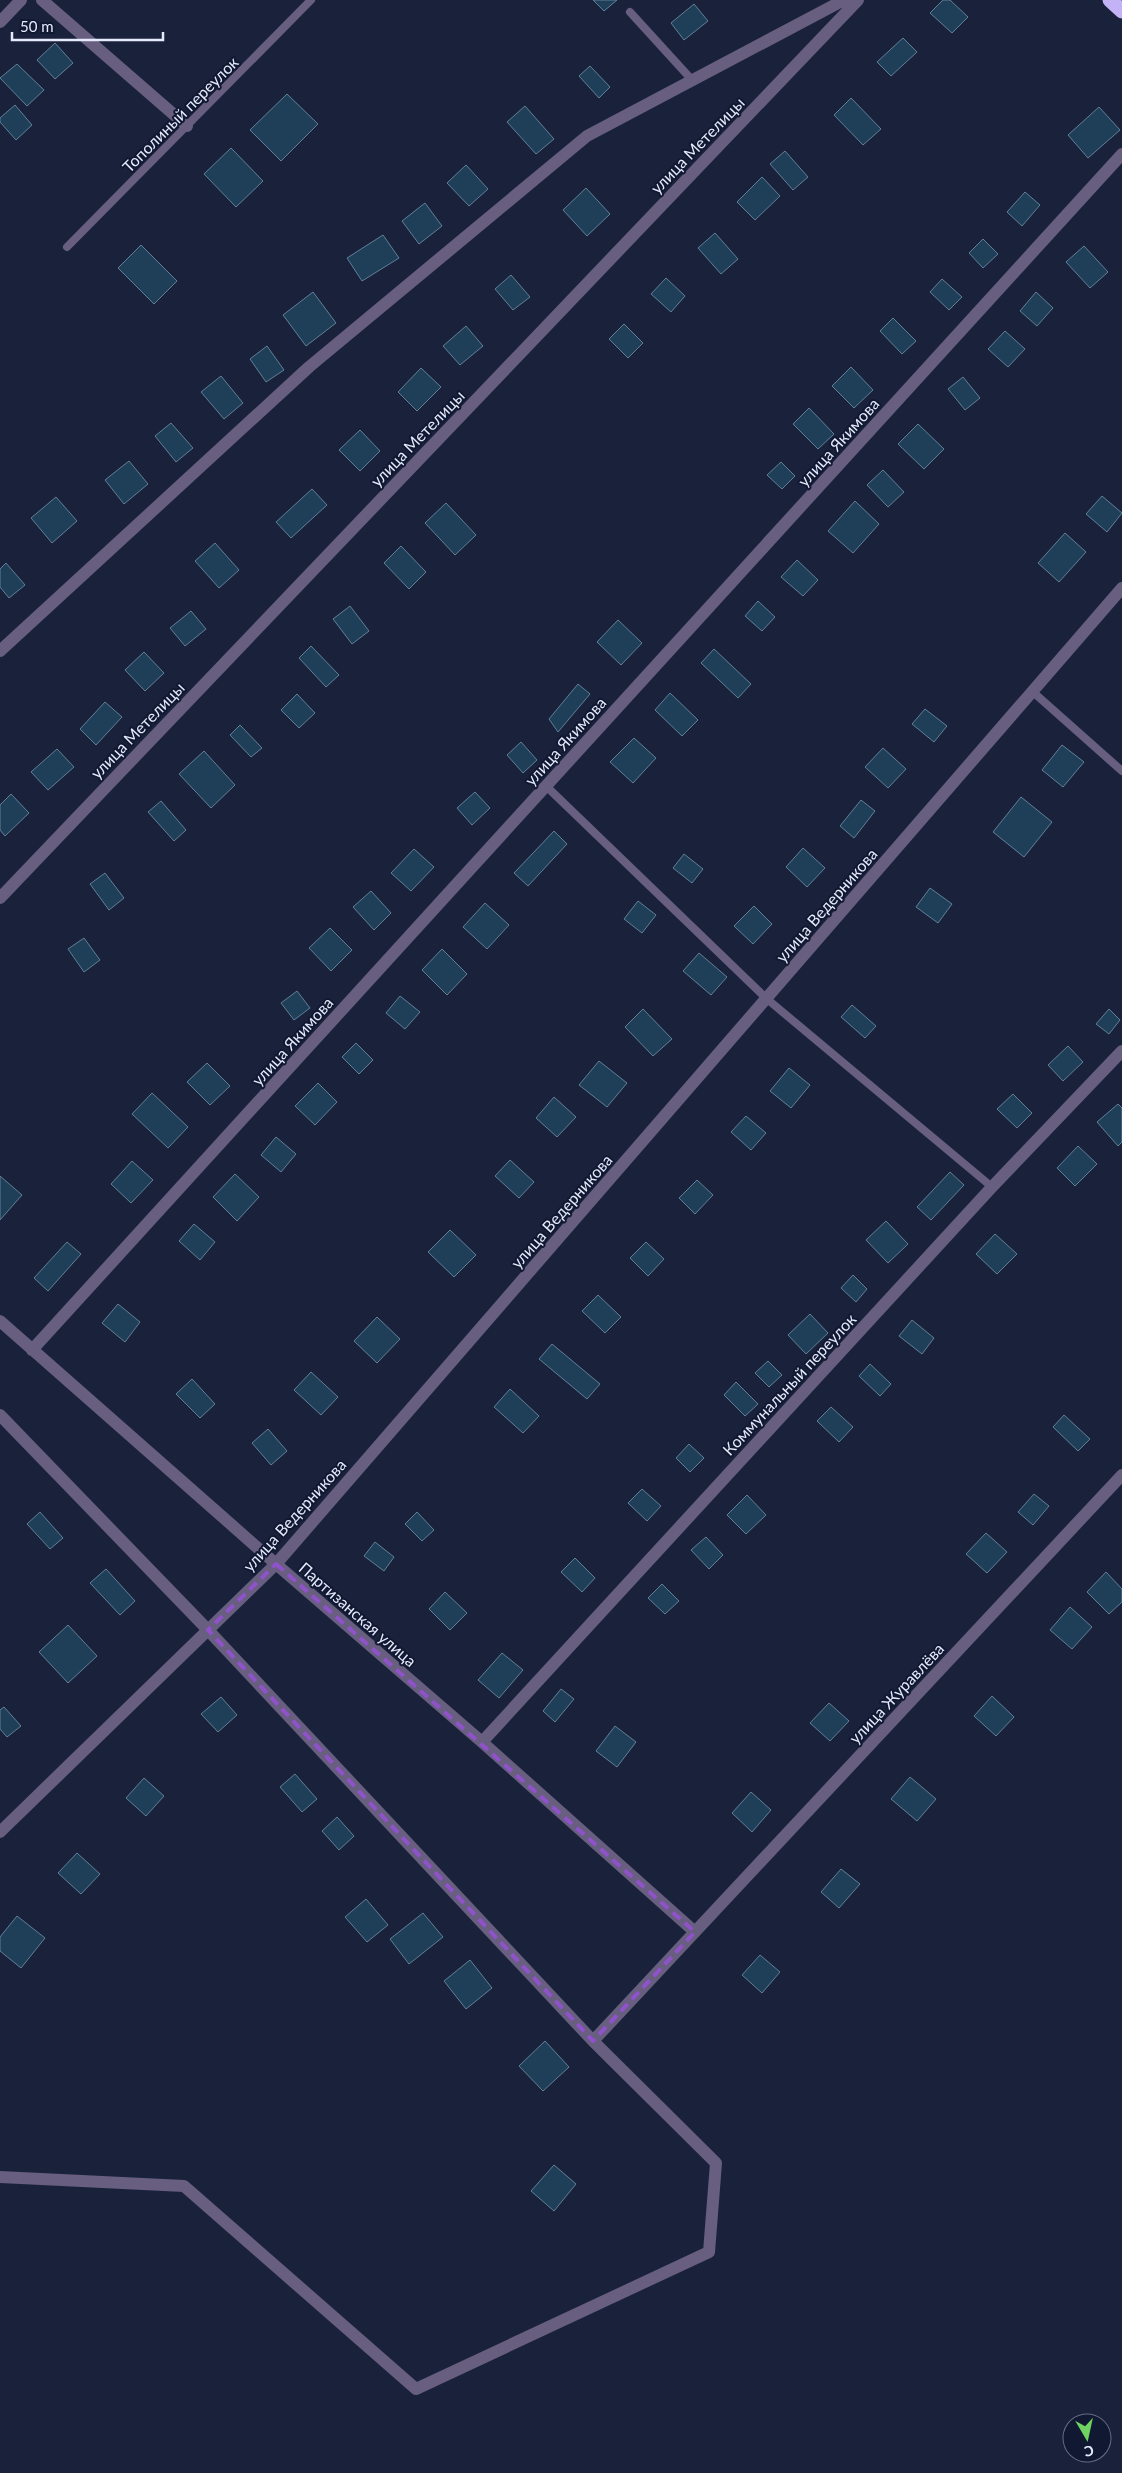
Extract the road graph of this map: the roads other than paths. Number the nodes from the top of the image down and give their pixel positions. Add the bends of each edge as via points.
1 (21, 0) edge
2 (42, 0) edge
3 (311, 0) edge
4 (844, 0) edge
5 (858, 0) edge
6 (1110, 0) edge
7 (1122, 11) edge
8 (630, 12) dead end
9 (0, 22) edge
10 (692, 80) junction
11 (187, 126) junction
12 (1122, 154) edge
13 (67, 247) dead end
14 (1122, 588) edge
15 (0, 651) edge
16 (1033, 692) junction
17 (1122, 771) edge
18 (546, 786) junction
19 (0, 898) edge
20 (767, 999) junction
21 (1122, 1051) edge
22 (992, 1187) junction
23 (0, 1321) edge
24 (32, 1350) junction
25 (0, 1415) edge
26 (1122, 1475) edge
27 (276, 1564) junction
28 (208, 1630) junction
29 (482, 1742) junction
30 (0, 1832) edge
31 (695, 1932) junction
32 (593, 2041) junction
33 (0, 2178) edge

1 - 9 street
2 - 11 street
3 - 11 lane, Тополиный переулок
4 - 10 street
5 - 19 street, улица Метелицы
6 - 7 highway
8 - 10 lane
10 - 15 street via 587,136 309,367
11 - 13 lane, Тополиный переулок
12 - 18 street, улица Якимова
14 - 16 street, улица Ведерникова
16 - 17 lane
16 - 20 street, улица Ведерникова
18 - 20 lane
18 - 24 street, улица Якимова
20 - 22 lane
20 - 27 street, улица Ведерникова
21 - 22 street, Коммунальный переулок
22 - 29 street, Коммунальный переулок
23 - 24 street, Партизанская улица
24 - 27 street, Партизанская улица
25 - 28 street
26 - 31 street, улица Журавлёва
27 - 28 street, улица Ведерникова
27 - 29 street, Партизанская улица
28 - 30 street, улица Ведерникова
28 - 32 street
29 - 31 street, Партизанская улица
31 - 32 street, улица Журавлёва
32 - 33 street via 716,2162 709,2252 416,2389 184,2186

